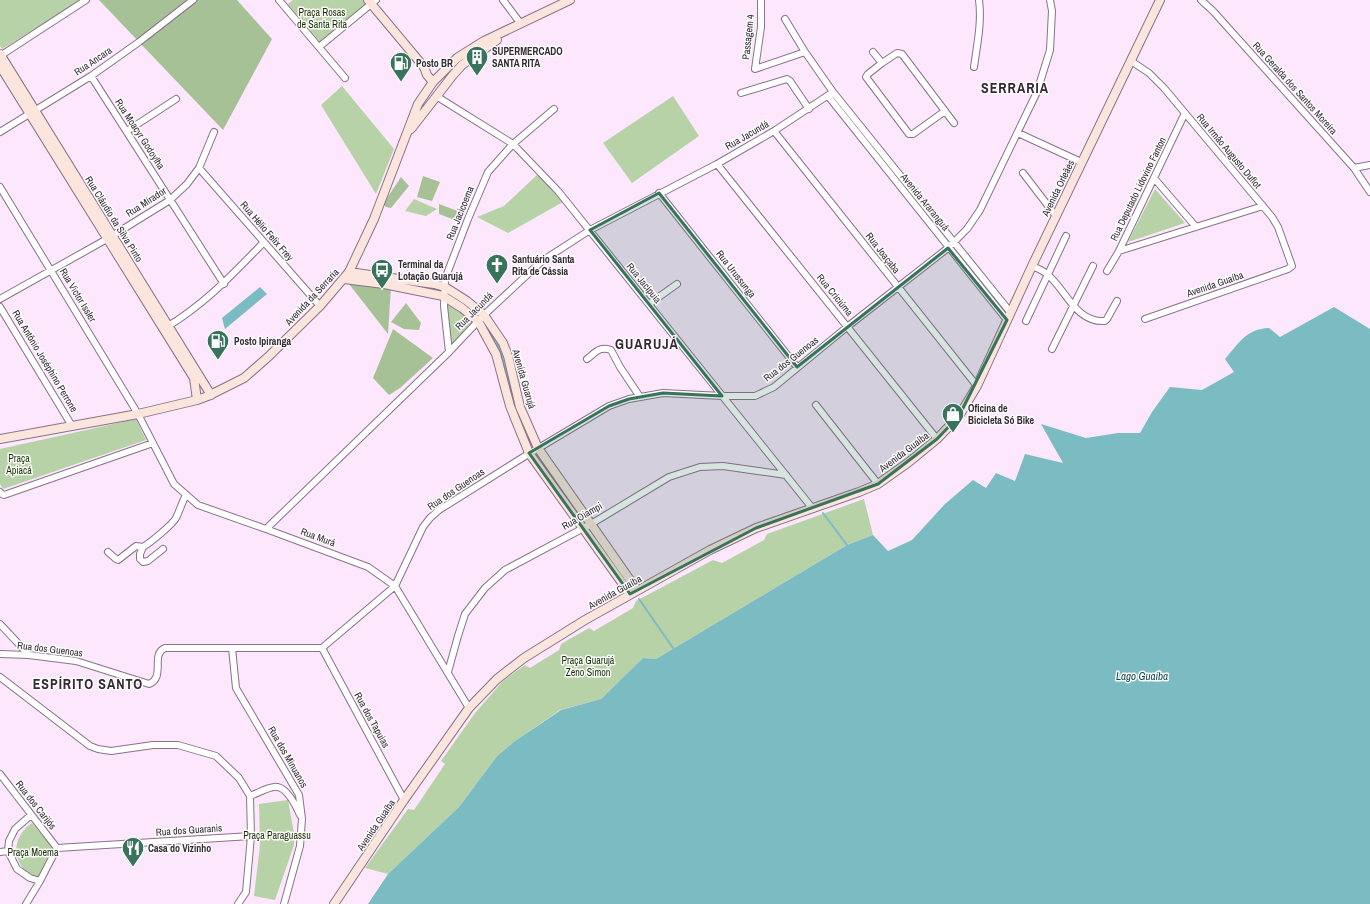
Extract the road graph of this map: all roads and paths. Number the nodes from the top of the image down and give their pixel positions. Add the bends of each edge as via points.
1 (86, 0) edge
2 (193, 0) edge
3 (503, 0) edge
4 (570, 0) edge
5 (761, 0) edge
6 (979, 0) edge
7 (1050, 0) edge
8 (1160, 0) edge
9 (1201, 0) edge
10 (283, 1) edge
11 (372, 1) edge
12 (785, 20) dead end
13 (520, 24) junction
14 (319, 47) junction
15 (805, 52) junction
16 (874, 52) dead end
17 (0, 55) edge
18 (1130, 61) junction
19 (882, 63) junction
20 (0, 66) edge
21 (974, 67) dead end
22 (91, 76) junction
23 (345, 78) dead end
24 (435, 80) junction
25 (443, 86) junction
26 (741, 93) dead end
27 (830, 94) junction
28 (436, 96) junction
29 (176, 99) dead end
30 (418, 104) junction
31 (427, 108) junction
32 (554, 109) dead end
33 (808, 109) junction
34 (945, 111) junction
35 (33, 113) junction
36 (1185, 113) junction
37 (954, 123) dead end
38 (127, 131) junction
39 (774, 131) junction
40 (0, 132) edge
41 (214, 132) dead end
42 (1018, 133) junction
43 (406, 136) junction
44 (513, 144) junction
45 (870, 144) junction
46 (1081, 162) junction
47 (717, 164) junction
48 (1370, 165) edge
49 (200, 168) junction
50 (1354, 168) junction
51 (1023, 173) dead end
52 (902, 178) junction
53 (1154, 178) junction
54 (896, 182) junction
55 (0, 187) edge
56 (1370, 192) edge
57 (659, 193) junction
58 (170, 200) junction
59 (1262, 206) junction
60 (1056, 216) junction
61 (1196, 226) junction
62 (590, 230) junction
63 (1066, 236) dead end
64 (110, 237) junction
65 (264, 242) junction
66 (954, 243) junction
67 (948, 248) junction
68 (1119, 251) junction
69 (1032, 266) junction
70 (1093, 266) dead end
71 (1291, 268) joint
72 (51, 271) junction
73 (1107, 271) dead end
74 (348, 272) junction
75 (1048, 274) junction
76 (344, 279) junction
77 (224, 284) junction
78 (677, 284) dead end
79 (445, 287) junction
80 (898, 287) junction
81 (443, 296) junction
82 (0, 299) edge
83 (1117, 301) dead end
84 (649, 304) junction
85 (320, 306) junction
86 (1073, 306) junction
87 (0, 307) edge
88 (484, 315) junction
89 (1009, 317) junction
90 (1145, 319) dead end
91 (478, 321) junction
92 (1026, 321) dead end
93 (847, 327) junction
94 (165, 328) junction
95 (1052, 349) dead end
96 (449, 352) junction
97 (587, 360) dead end
98 (797, 367) junction
99 (977, 386) junction
100 (211, 395) junction
101 (722, 396) junction
102 (640, 397) junction
103 (197, 400) junction
104 (816, 405) dead end
105 (138, 414) junction
106 (72, 426) junction
107 (0, 439) edge
108 (937, 439) junction
109 (153, 443) junction
110 (538, 448) junction
111 (529, 453) junction
112 (786, 475) junction
113 (878, 484) junction
114 (0, 492) edge
115 (186, 495) junction
116 (813, 509) junction
117 (591, 524) junction
118 (582, 528) junction
119 (266, 529) junction
120 (143, 547) junction
121 (163, 548) dead end
122 (108, 552) dead end
123 (395, 586) junction
124 (634, 592) junction
125 (0, 624) edge
126 (232, 648) junction
127 (322, 648) junction
128 (0, 654) edge
129 (29, 655) junction
130 (448, 672) junction
131 (0, 677) edge
132 (470, 708) junction
133 (0, 774) edge
134 (250, 796) junction
135 (404, 800) junction
136 (31, 815) junction
137 (302, 819) junction
138 (251, 836) junction
139 (57, 848) junction
140 (8, 851) junction
141 (0, 852) edge
142 (40, 881) junction
143 (26, 904) edge
144 (238, 904) edge
145 (284, 904) edge
146 (334, 904) edge

1 - 17 street
2 - 22 street, Rua Ancara
3 - 13 street
4 - 13 street, Avenida da Serraria
5 - 15 street, Passagem 4 via 761,27 755,69
6 - 21 street via 978,45
7 - 42 street, Rua dos Guenoas via 1050,50 1037,92
8 - 18 street, Avenida Orleães
9 - 50 street, Rua Geralda dos Santos Moreira
10 - 14 street
11 - 14 street
11 - 24 street via 424,67 427,75
12 - 15 street
13 - 24 street, Avenida da Serraria via 484,41 461,56 446,67
13 - 25 street, Avenida da Serraria via 462,65
14 - 23 street
15 - 27 street
16 - 19 street
17 - 35 street, Rua Cláudio da Silva Pinto
18 - 36 street, Rua Irmão Augusto Duflot via 1149,73
18 - 46 street, Avenida Orleães
19 - 34 street via 900,52
19 - 34 street via 866,77 909,134 913,134
20 - 35 street, Rua Cláudio da Silva Pinto
22 - 35 street, Rua Ancara
22 - 38 street, Rua Moacyr Godoylha
24 - 25 street
24 - 30 street, Avenida da Serraria
25 - 28 street, Avenida da Serraria
26 - 33 street via 788,79
27 - 33 street, Rua Jacundá
27 - 45 street, Avenida Araranguá
28 - 31 street, Avenida da Serraria
28 - 44 street, Rua Jacipuia
29 - 38 street
30 - 31 street via 422,108
30 - 43 street, Avenida da Serraria
31 - 43 street, Avenida da Serraria
32 - 44 street, Rua Jacicoema
33 - 39 street, Rua Jacundá
34 - 37 street
35 - 40 street, Rua Ancara
35 - 64 street, Rua Cláudio da Silva Pinto
36 - 53 street, Rua Deputado Lidovino Fanton
36 - 59 street, Rua Irmão Augusto Duflot
38 - 58 street, Rua Moacyr Godoylha
39 - 47 street, Rua Jacundá
39 - 80 street, Rua Joaçaba
41 - 49 street, Rua Mirador
42 - 46 street
42 - 66 street, Rua dos Guenoas via 980,210
43 - 74 street, Avenida da Serraria via 374,219
44 - 62 street, Rua Jacipuia via 558,191
44 - 79 street, Rua Jacicoema via 488,172 445,279
45 - 52 street, Avenida Araranguá
45 - 54 street, Avenida Araranguá
46 - 60 street, Avenida Orleães
47 - 57 street, Rua Jacundá
47 - 93 street, Rua Criciúma
48 - 50 street
49 - 58 street, Rua Mirador
49 - 65 street, Rua Hélio Felix Frey
50 - 56 street, Rua Geralda dos Santos Moreira
51 - 60 street
52 - 54 street
52 - 66 street, Avenida Araranguá
53 - 61 street
53 - 68 street, Rua Deputado Lidovino Fanton
54 - 67 street, Avenida Araranguá
55 - 72 street, Rua Victor Issler
57 - 62 street, Rua Jacundá
57 - 98 street, Rua Urussunga
58 - 64 street, Rua Mirador
58 - 77 street, Rua Moacyr Godoylha
59 - 61 street
59 - 71 street, Rua Irmão Augusto Duflot via 1278,227 1292,264
60 - 69 street, Avenida Orleães
61 - 68 street
62 - 84 street, Rua Jacipuia
62 - 88 street, Rua Jacundá via 542,260
63 - 75 street
64 - 72 street, Rua Mirador
64 - 94 street, Rua Cláudio da Silva Pinto
65 - 77 street
65 - 85 street, Rua Hélio Felix Frey
66 - 67 street, Rua dos Guenoas
66 - 89 street, Avenida Araranguá
67 - 80 street, Rua dos Guenoas
67 - 89 street, Avenida Araranguá
68 - 73 street, Rua Deputado Lidovino Fanton
69 - 75 street
69 - 89 street, Avenida Orleães
70 - 86 street
71 - 90 street, Avenida Guaíba
72 - 82 street, Rua Mirador
72 - 105 street, Rua Victor Issler
74 - 76 street, Avenida da Serraria
74 - 79 street, Avenida Guarujá
75 - 86 street
75 - 92 street
76 - 81 street, Avenida Guarujá
76 - 85 street, Avenida da Serraria
77 - 94 street
78 - 84 street
79 - 81 street, Rua Jacicoema
79 - 88 street, Avenida Guarujá
80 - 93 street, Rua dos Guenoas
80 - 99 street, Rua Joaçaba
81 - 91 street, Avenida Guarujá
81 - 96 street, Rua Jacicoema
83 - 86 street via 1107,319 1102,321 1086,317
84 - 101 street, Rua Jacipuia
85 - 100 street, Avenida da Serraria via 244,378
86 - 95 street
87 - 106 street, Rua Antônio Joséphino Perrone
88 - 91 street, Rua Jacundá
88 - 110 street, Avenida Guarujá via 508,356 520,407
89 - 99 street, Avenida Orleães
91 - 96 street, Rua Jacundá
91 - 111 street, Avenida Guarujá via 496,354 510,406
93 - 98 street, Rua dos Guenoas
93 - 108 street, Rua Criciúma
94 - 100 street, Rua Cláudio da Silva Pinto
94 - 103 street, Rua Cláudio da Silva Pinto via 194,378
96 - 119 street, Rua Jacundá
97 - 102 street via 599,349 611,350
98 - 101 street, Rua dos Guenoas via 774,387 755,396
99 - 108 street, Avenida Guaíba via 959,416
100 - 103 street, Avenida da Serraria
101 - 102 street, Rua dos Guenoas via 663,393
101 - 112 street, Rua Jacipuia
102 - 110 street, Rua dos Guenoas via 608,406
103 - 105 street, Avenida da Serraria
104 - 113 street
105 - 106 street, Avenida da Serraria
105 - 109 street, Rua Murá
106 - 107 street, Avenida da Serraria
108 - 113 street, Avenida Guaíba
109 - 114 street via 4,495
109 - 115 street, Rua Murá via 174,484
110 - 111 street, Rua dos Guenoas
110 - 117 street, Avenida Guarujá
111 - 118 street, Avenida Guarujá
111 - 123 street, Rua dos Guenoas via 430,518 423,527
112 - 116 street, Rua Jacipuia
112 - 117 street, Rua Oiampi via 723,466 700,467 669,477
113 - 116 street, Avenida Guaíba
115 - 119 street, Rua Murá via 198,505
115 - 120 street via 176,519
116 - 124 street, Avenida Guaíba via 756,528
117 - 118 street, Rua Oiampi
117 - 124 street, Avenida Guarujá
118 - 124 street, Avenida Guarujá
118 - 130 street, Rua Oiampi via 505,570 485,588 465,614
119 - 123 street, Rua Murá via 368,567
120 - 121 street via 140,558 144,562
120 - 122 street via 136,546 118,560
123 - 127 street, Rua dos Guenoas
123 - 130 street, Rua Murá
124 - 132 street, Avenida Guaíba via 524,658 497,679
125 - 129 street
126 - 127 street, Rua dos Guenoas
126 - 129 street, Rua dos Guenoas via 163,648 159,653 157,678 149,684 76,661
126 - 137 street, Rua dos Minuanos via 236,688 299,795
127 - 135 street, Rua dos Tapuias
128 - 129 street, Rua dos Guenoas
130 - 132 street, Rua Murá
131 - 134 street via 90,746 111,751 153,745 178,745 216,756 239,778
132 - 135 street, Avenida Guaíba
133 - 136 street, Rua dos Carijós
134 - 137 street via 277,787 292,799
134 - 138 street
135 - 146 street, Avenida Guaíba
136 - 139 street, Rua dos Carijós
136 - 140 street via 16,829 9,841
137 - 145 street, Rua dos Minuanos via 300,846
138 - 139 street, Rua dos Guaranis
138 - 144 street via 246,892
139 - 142 street
140 - 141 street
140 - 142 street via 18,869 30,878
142 - 143 street

